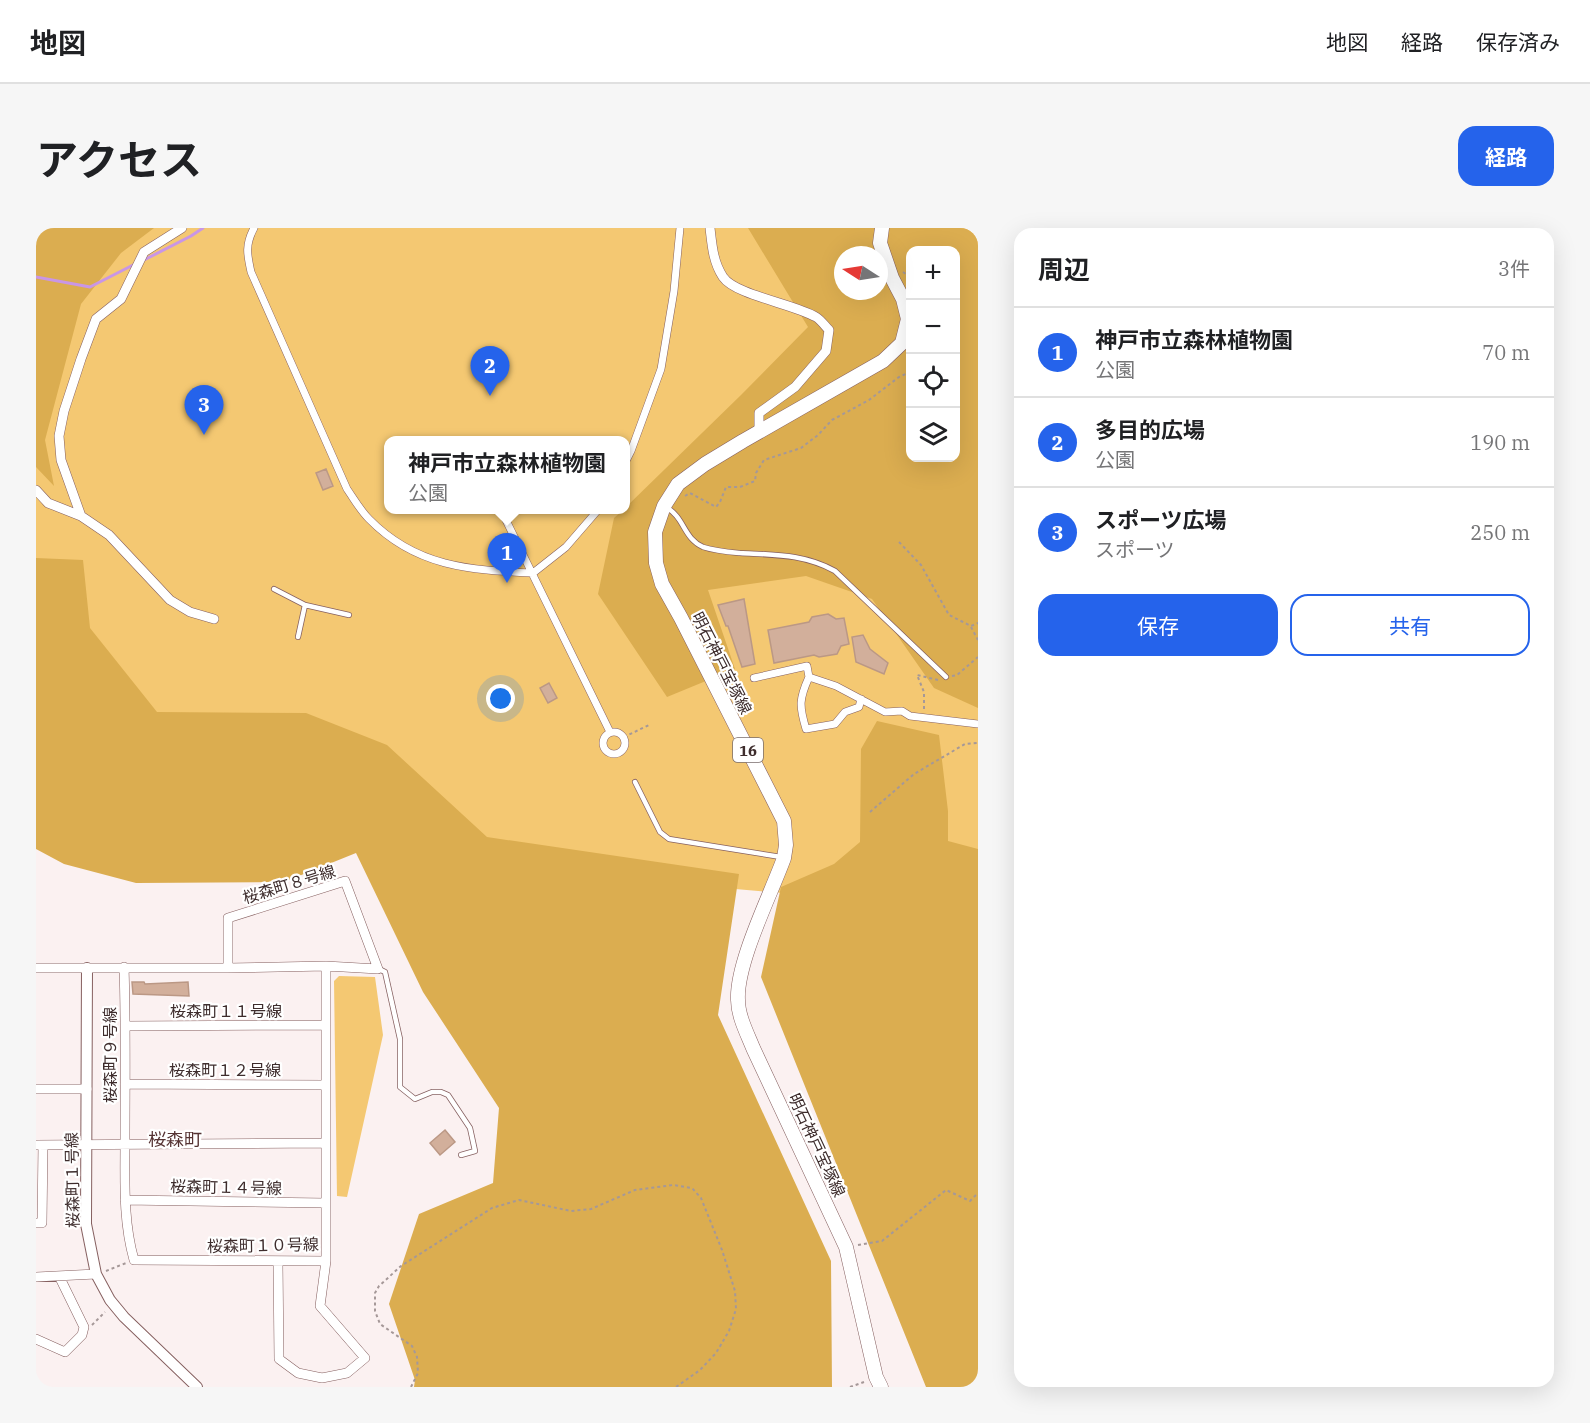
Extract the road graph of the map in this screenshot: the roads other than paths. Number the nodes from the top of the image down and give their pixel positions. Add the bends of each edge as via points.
1 (182, 228) edge
2 (254, 228) edge
3 (680, 228) edge
4 (710, 228) edge
5 (882, 228) edge
6 (759, 433) junction
7 (630, 454) edge
8 (36, 490) edge
9 (664, 506) junction
10 (503, 514) edge
11 (595, 514) edge
12 (81, 516) junction
13 (532, 573) junction
14 (274, 589) dead end
15 (305, 605) junction
16 (349, 615) dead end
17 (214, 619) dead end
18 (298, 637) dead end
19 (809, 677) junction
20 (946, 677) dead end
21 (754, 678) dead end
22 (861, 699) junction
23 (978, 724) edge
24 (610, 732) junction
25 (635, 782) dead end
26 (784, 858) junction
27 (326, 966) junction
28 (124, 967) junction
29 (36, 968) edge
30 (87, 968) junction
31 (228, 968) junction
32 (378, 969) junction
33 (326, 1025) junction
34 (126, 1026) junction
35 (125, 1084) junction
36 (326, 1085) junction
37 (36, 1089) edge
38 (87, 1089) junction
39 (125, 1143) junction
40 (326, 1143) junction
41 (87, 1144) junction
42 (39, 1145) edge
43 (461, 1155) dead end
44 (125, 1200) junction
45 (326, 1203) junction
46 (36, 1224) edge
47 (327, 1261) junction
48 (278, 1262) junction
49 (96, 1274) junction
50 (59, 1276) junction
51 (36, 1277) edge
52 (36, 1339) edge
53 (878, 1382) edge
54 (197, 1387) edge

1 - 12 street via 144,252 121,299 96,320 81,359 59,436 62,460
2 - 13 street via 246,253 252,272 346,489 369,519 404,547 442,564
3 - 7 street via 660,369
4 - 6 street via 714,259 724,279 735,287 817,318 829,330 825,351 795,387 759,413
5 - 6 main road, 明石神戸宝塚線 / 16 via 880,243 908,319 902,343 884,361
6 - 9 main road, 明石神戸宝塚線 / 16 via 678,484
8 - 12 street via 48,502
9 - 20 lane via 676,513 689,537 701,546 817,561 835,572
9 - 26 main road, 明石神戸宝塚線 / 16 via 655,532 656,563 662,584 784,821
10 - 13 street
11 - 13 street via 566,547
12 - 17 street via 109,535 170,600 190,612
13 - 24 street
14 - 15 lane
15 - 16 lane
15 - 18 lane
19 - 21 street via 807,666
19 - 22 street
19 - 22 street via 801,696 806,729 835,724 845,712 859,707
22 - 23 street via 885,712 903,711 910,716
24 - 24 street via 624,737 625,744 616,754 604,749 602,742
25 - 26 lane via 660,832 669,839
26 - 53 main road, 明石神戸宝塚線 / 16 via 752,940 738,1000 753,1048 846,1247
27 - 31 street
27 - 32 street
27 - 33 street, 桜森町１０号線
28 - 30 street
28 - 31 street
28 - 34 street, 桜森町９号線
29 - 30 street
30 - 38 street, 桜森町１号線
31 - 32 street, 桜森町８号線 via 228,918 345,881
32 - 43 lane via 385,972 400,1039 400,1087 416,1099 432,1092 448,1095 471,1128 475,1151
33 - 34 street, 桜森町１１号線
33 - 36 street, 桜森町１０号線
34 - 35 street, 桜森町９号線
35 - 36 street, 桜森町１２号線
35 - 39 street, 桜森町９号線
36 - 40 street, 桜森町１０号線
37 - 38 street
38 - 41 street, 桜森町１号線
39 - 40 street
39 - 41 street
39 - 44 street
40 - 45 street, 桜森町１０号線
41 - 42 street
41 - 49 street, 桜森町１号線 via 86,1224
42 - 46 street via 42,1224
44 - 45 street, 桜森町１４号線
44 - 48 street, 桜森町１０号線 via 127,1235 134,1260
45 - 47 street, 桜森町１０号線
47 - 48 street, 桜森町１０号線
47 - 48 street via 320,1306 365,1358 347,1373 322,1378 298,1373 279,1359
49 - 50 street
49 - 54 street, 桜森町１号線 via 123,1317
50 - 51 street
50 - 52 street via 84,1327 82,1335 65,1352

